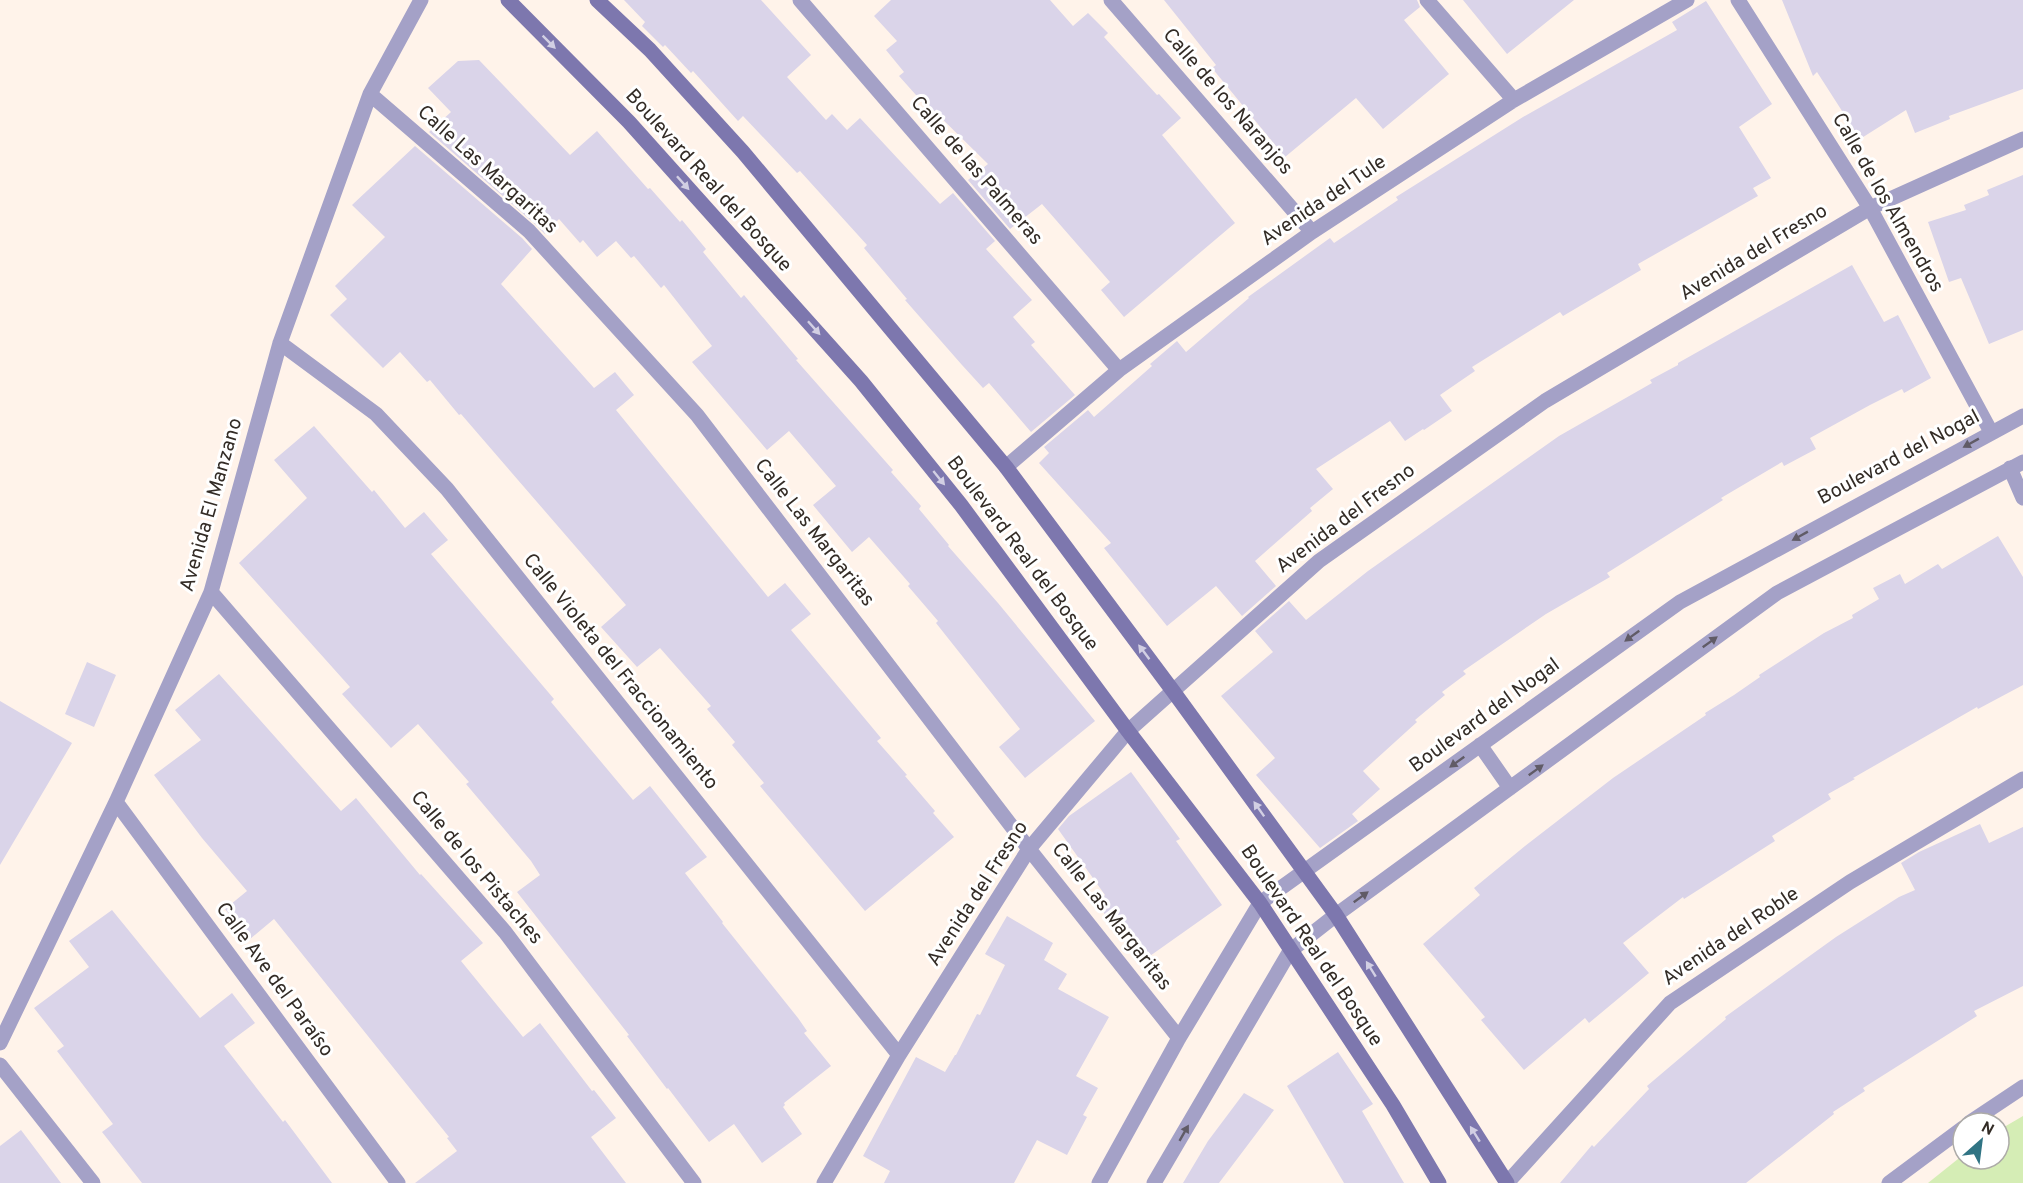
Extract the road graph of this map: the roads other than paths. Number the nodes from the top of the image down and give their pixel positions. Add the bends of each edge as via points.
1 (421, 0) edge
2 (508, 0) edge
3 (597, 0) edge
4 (800, 0) edge
5 (1111, 0) edge
6 (1428, 0) edge
7 (1687, 0) edge
8 (1738, 0) edge
9 (370, 94) junction
10 (1514, 100) junction
11 (2023, 139) edge
12 (1870, 208) junction
13 (1312, 232) junction
14 (280, 343) junction
15 (1119, 370) junction
16 (2023, 416) edge
17 (1991, 432) junction
18 (2017, 465) edge
19 (1006, 467) junction
20 (2023, 498) edge
21 (211, 592) junction
22 (1173, 691) junction
23 (1128, 731) junction
24 (1480, 746) junction
25 (2023, 779) edge
26 (1510, 788) junction
27 (116, 802) junction
28 (1029, 849) junction
29 (1305, 873) junction
30 (1260, 903) junction
31 (1336, 915) junction
32 (1290, 951) junction
33 (1179, 1038) junction
34 (0, 1043) edge
35 (899, 1055) junction
36 (0, 1065) edge
37 (2023, 1087) edge
38 (1987, 1111) edge
39 (1951, 1137) edge
40 (93, 1183) edge
41 (398, 1183) edge
42 (694, 1183) edge
43 (824, 1183) edge
44 (1099, 1183) edge
45 (1154, 1183) edge
46 (1439, 1183) edge
47 (1507, 1183) edge
48 (1889, 1183) edge

1 - 9 street, Avenida El Manzano
2 -> 23 street, Boulevard Real del Bosque via 629,122 861,381 961,505
3 - 19 street, Boulevard Real del Bosque via 650,50 743,153
4 - 15 street, Calle de las Palmeras
5 - 13 street, Calle de los Naranjos
6 - 10 street
7 - 10 street, Avenida del Tule
8 - 12 street, Calle de los Almendros
9 - 14 street, Avenida El Manzano
9 - 28 street, Calle Las Margaritas via 529,231 697,415
10 - 13 street, Avenida del Tule
11 - 12 street, Avenida del Fresno
12 - 17 street, Calle de los Almendros
12 - 22 street, Avenida del Fresno via 1545,401 1319,561
13 - 15 street, Avenida del Tule
14 - 21 street, Avenida El Manzano
14 - 35 street, Calle Violeta del Fraccionamiento via 376,414 447,489
15 - 19 street, Avenida del Tule
16 - 17 street, Boulevard del Nogal
17 -> 24 street, Boulevard del Nogal via 1680,602
18 - 20 street
26 -> 18 street via 1777,593
22 -> 19 street, Boulevard Real del Bosque
21 - 27 street, Avenida El Manzano
21 - 42 street, Calle de los Pistaches via 505,932
22 - 23 street, Avenida del Fresno
29 -> 22 street, Boulevard Real del Bosque
23 - 28 street, Avenida del Fresno
23 - 30 street, Boulevard Real del Bosque
24 - 26 street
24 -> 29 street, Boulevard del Nogal
25 - 47 street, Avenida del Roble via 1850,882 1670,1004
31 -> 26 street
27 - 34 street, Avenida El Manzano
27 - 41 street, Calle Ave del Paraíso
28 - 33 street, Calle Las Margaritas
28 - 35 street, Avenida del Fresno
29 - 30 street, Boulevard del Nogal
29 - 31 street, Boulevard Real del Bosque
30 - 32 street, Boulevard Real del Bosque
30 - 33 street, Boulevard del Nogal
31 - 32 street
47 -> 31 street, Boulevard Real del Bosque
45 -> 32 street
32 - 46 street, Boulevard Real del Bosque via 1394,1105
33 - 44 street, Boulevard del Nogal
35 - 43 street, Avenida del Fresno
36 - 40 street
37 - 38 street
39 - 48 street

